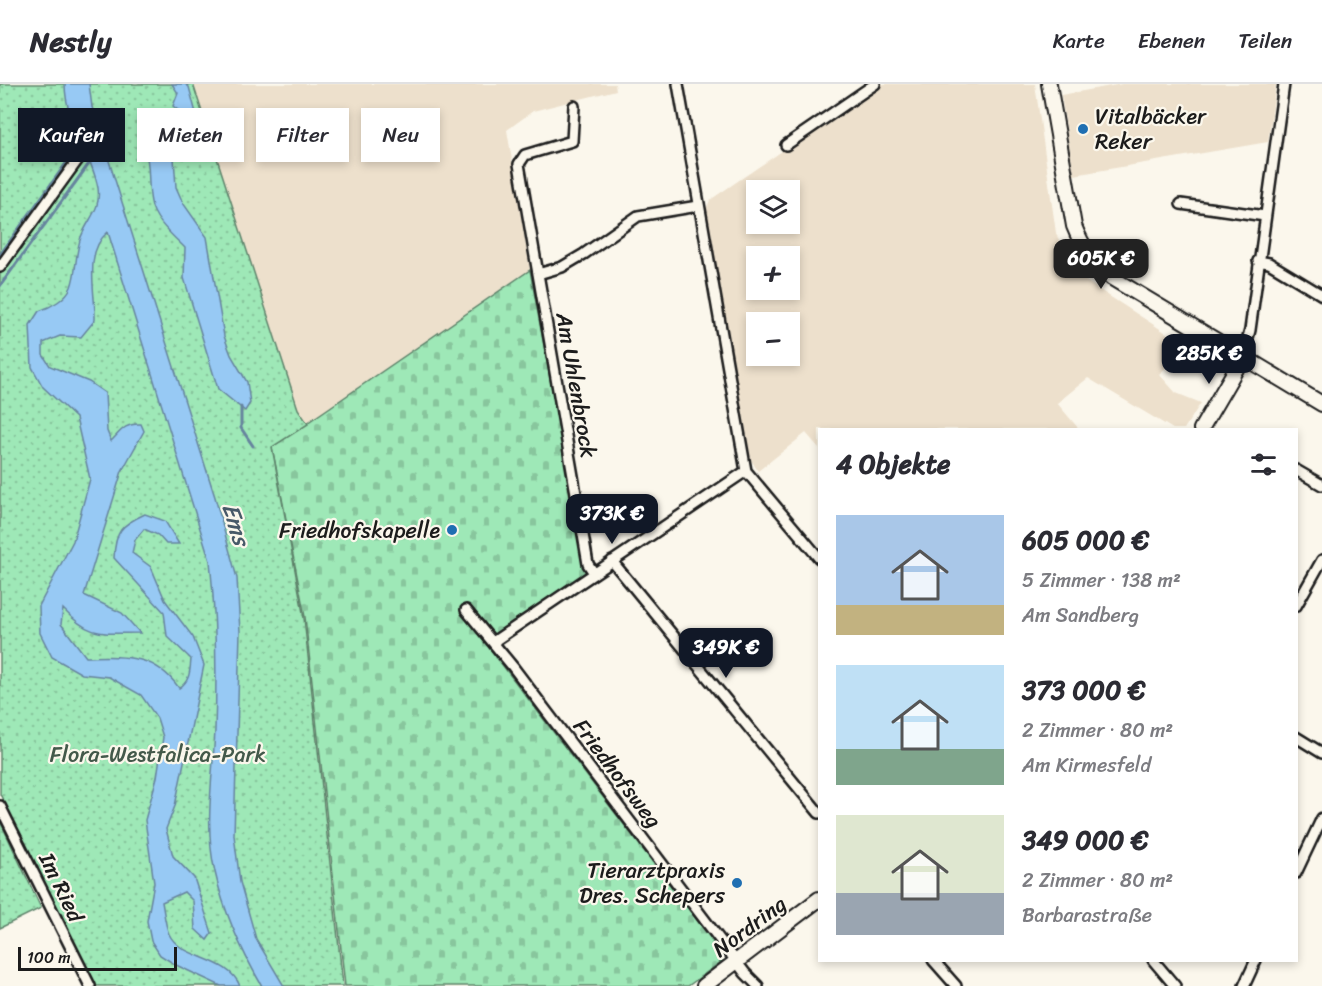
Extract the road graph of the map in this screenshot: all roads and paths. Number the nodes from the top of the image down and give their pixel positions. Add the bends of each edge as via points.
1 (678, 84) edge
2 (875, 84) edge
3 (1049, 84) edge
4 (1284, 84) edge
5 (574, 106) dead end
6 (786, 145) dead end
7 (78, 162) edge
8 (1182, 204) dead end
9 (698, 206) junction
10 (1265, 216) junction
11 (1258, 261) junction
12 (0, 267) edge
13 (538, 274) junction
14 (1322, 295) edge
15 (1243, 357) junction
16 (1322, 404) edge
17 (1202, 428) edge
18 (746, 471) junction
19 (1298, 471) edge
20 (1322, 486) edge
21 (818, 557) edge
22 (1322, 560) edge
23 (612, 561) junction
24 (594, 573) junction
25 (1298, 602) edge
26 (466, 610) dead end
27 (494, 642) junction
28 (1298, 738) edge
29 (1322, 753) edge
30 (0, 806) edge
31 (818, 812) edge
32 (1322, 818) edge
33 (1298, 869) edge
34 (818, 900) edge
35 (736, 962) junction
36 (935, 962) edge
37 (1156, 962) edge
38 (1255, 962) edge
39 (90, 986) edge
40 (704, 986) edge
41 (758, 986) edge
42 (956, 986) edge
43 (1175, 986) edge
44 (1244, 986) edge

1 - 9 street
2 - 6 street
3 - 15 main road via 1074,226 1081,245 1112,278
4 - 10 street
5 - 13 street, Am Uhlenbrock via 572,141 525,155 519,164
7 - 12 street
8 - 10 street
9 - 13 street via 638,216 562,267
9 - 18 street
10 - 11 street
11 - 14 street via 1269,263
11 - 15 street
13 - 24 street, Am Uhlenbrock via 588,564
15 - 16 main road
15 - 17 main road
18 - 21 street
18 - 23 street
19 - 20 street
22 - 25 street
23 - 24 street
23 - 31 street
24 - 27 street
26 - 27 street, Friedhofsweg
27 - 35 street, Friedhofsweg
28 - 29 street
30 - 39 street, Im Ried
32 - 33 street
34 - 35 main road, Nordring
35 - 40 main road, Nordring
35 - 41 street, Friedhofsweg
36 - 42 street
37 - 43 street
38 - 44 street

